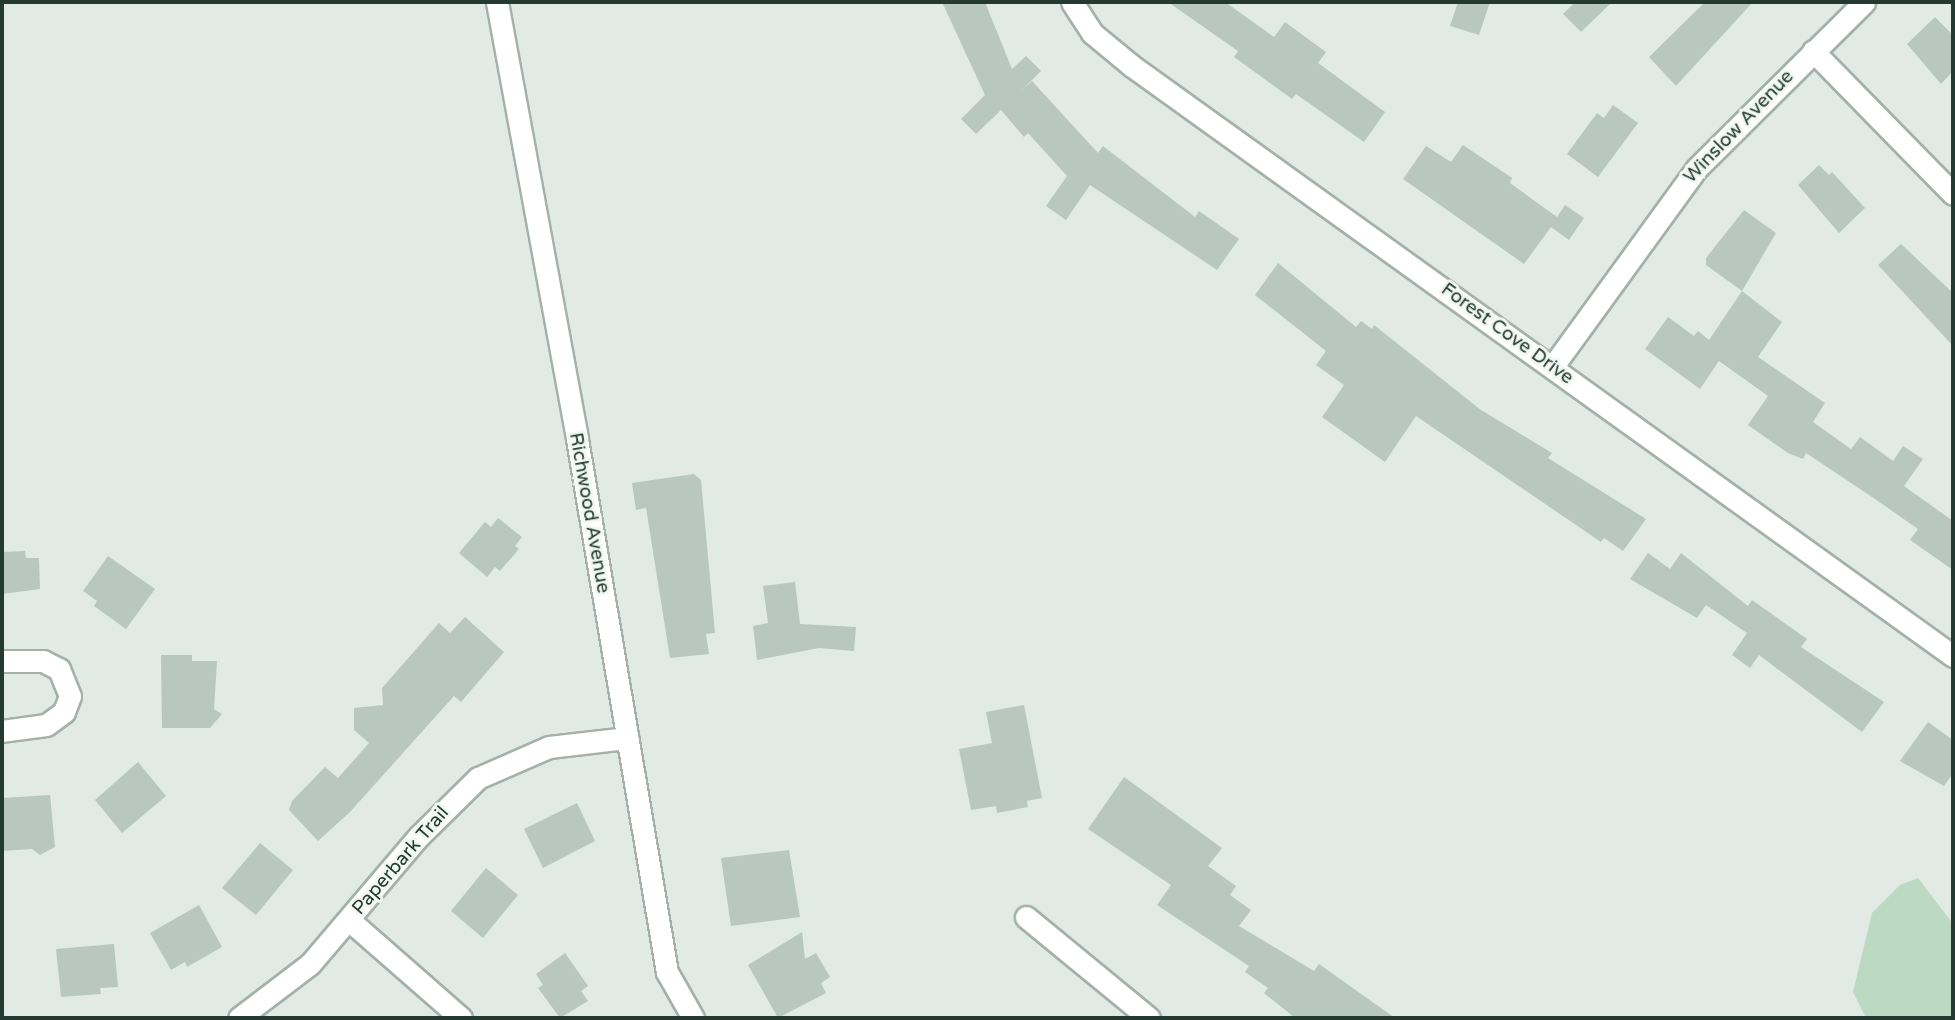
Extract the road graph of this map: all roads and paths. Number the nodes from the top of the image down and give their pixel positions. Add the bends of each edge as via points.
1 (496, 2) edge
2 (1072, 2) edge
3 (1864, 2) edge
4 (1813, 51) junction
5 (1953, 194) edge
6 (1552, 366) junction
7 (1953, 656) edge
8 (2, 661) edge
9 (2, 731) edge
10 (627, 738) junction
11 (1026, 917) dead end
12 (349, 920) junction
13 (239, 1018) edge
14 (461, 1018) edge
15 (693, 1018) edge
16 (1149, 1018) edge

1 - 10 street, Richwood Avenue
2 - 6 street, Forest Cove Drive via 1092,33 1132,66
3 - 4 street, Winslow Avenue
4 - 5 street
4 - 6 street, Winslow Avenue via 1696,169
6 - 7 street, Forest Cove Drive
8 - 9 street via 43,661 58,669 70,695 64,712 46,725
10 - 12 street, Paperbark Trail via 549,747 478,778 419,836
10 - 15 street, Richwood Avenue via 667,972
11 - 16 street
12 - 13 street, Paperbark Trail via 310,964
12 - 14 street

